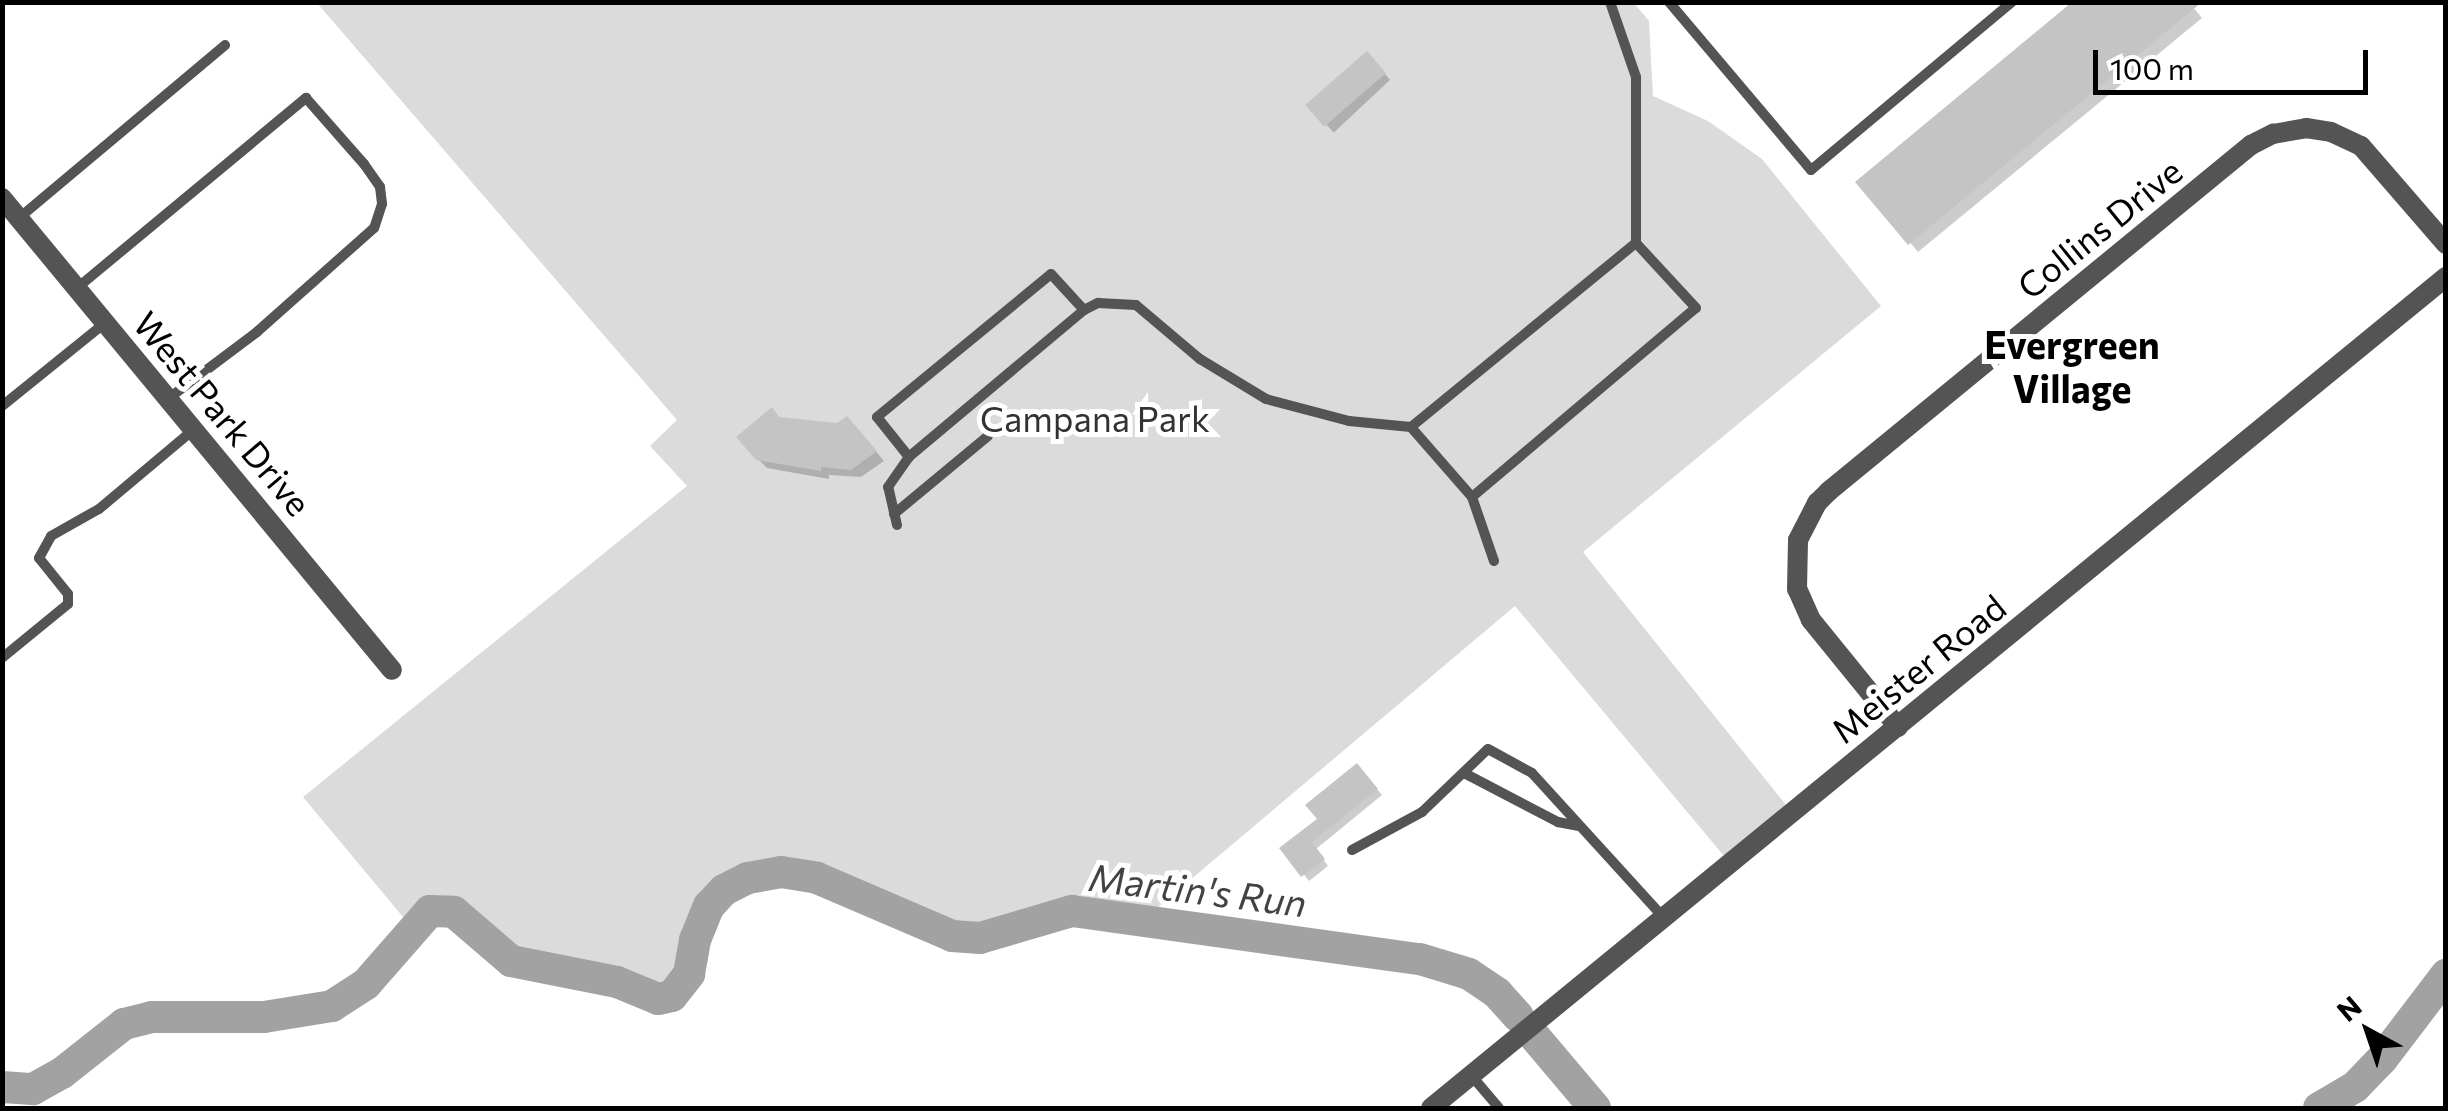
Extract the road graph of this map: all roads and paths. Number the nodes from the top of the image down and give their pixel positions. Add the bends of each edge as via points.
1 (1610, 2) edge
2 (1669, 2) edge
3 (2012, 2) edge
4 (225, 45) dead end
5 (2, 198) edge
6 (19, 218) junction
7 (1636, 242) junction
8 (2446, 244) edge
9 (2446, 277) edge
10 (77, 288) junction
11 (1084, 310) junction
12 (106, 322) junction
13 (169, 398) junction
14 (2, 406) edge
15 (1411, 426) junction
16 (194, 429) junction
17 (988, 436) dead end
18 (909, 457) junction
19 (1472, 497) junction
20 (1494, 561) dead end
21 (2, 658) edge
22 (392, 670) dead end
23 (1898, 727) junction
24 (1466, 774) junction
25 (1580, 826) junction
26 (1352, 850) dead end
27 (1664, 918) junction
28 (1472, 1075) junction
29 (1430, 1108) edge
30 (1499, 1108) edge

1 - 7 lane via 1636,76
2 - 3 lane via 1810,170
4 - 6 lane
5 - 6 street, West Park Drive
6 - 10 street, West Park Drive
7 - 15 lane
7 - 19 lane via 1696,308
8 - 23 street, Collins Drive via 2361,146 2306,128 2273,134 1829,491 1798,540 1797,589 1811,620
9 - 23 street, Meister Road
10 - 12 street, West Park Drive
10 - 13 lane via 306,98 364,164 380,187 374,228 258,332
11 - 15 lane via 1098,303 1136,305 1200,359 1266,399 1349,421
11 - 18 lane
11 - 18 lane via 1051,274 877,417
12 - 13 street, West Park Drive
12 - 14 lane
13 - 16 street, West Park Drive
15 - 19 lane
16 - 21 lane via 99,509 52,536 39,558 68,594 68,604
16 - 22 street, West Park Drive
17 - 18 lane via 895,520 888,488
19 - 20 lane
23 - 27 street, Meister Road
24 - 25 lane via 1558,822
24 - 25 lane via 1488,749 1532,773
24 - 26 lane via 1422,812
25 - 27 lane
27 - 28 street, Meister Road
28 - 29 street, Meister Road
28 - 30 lane

